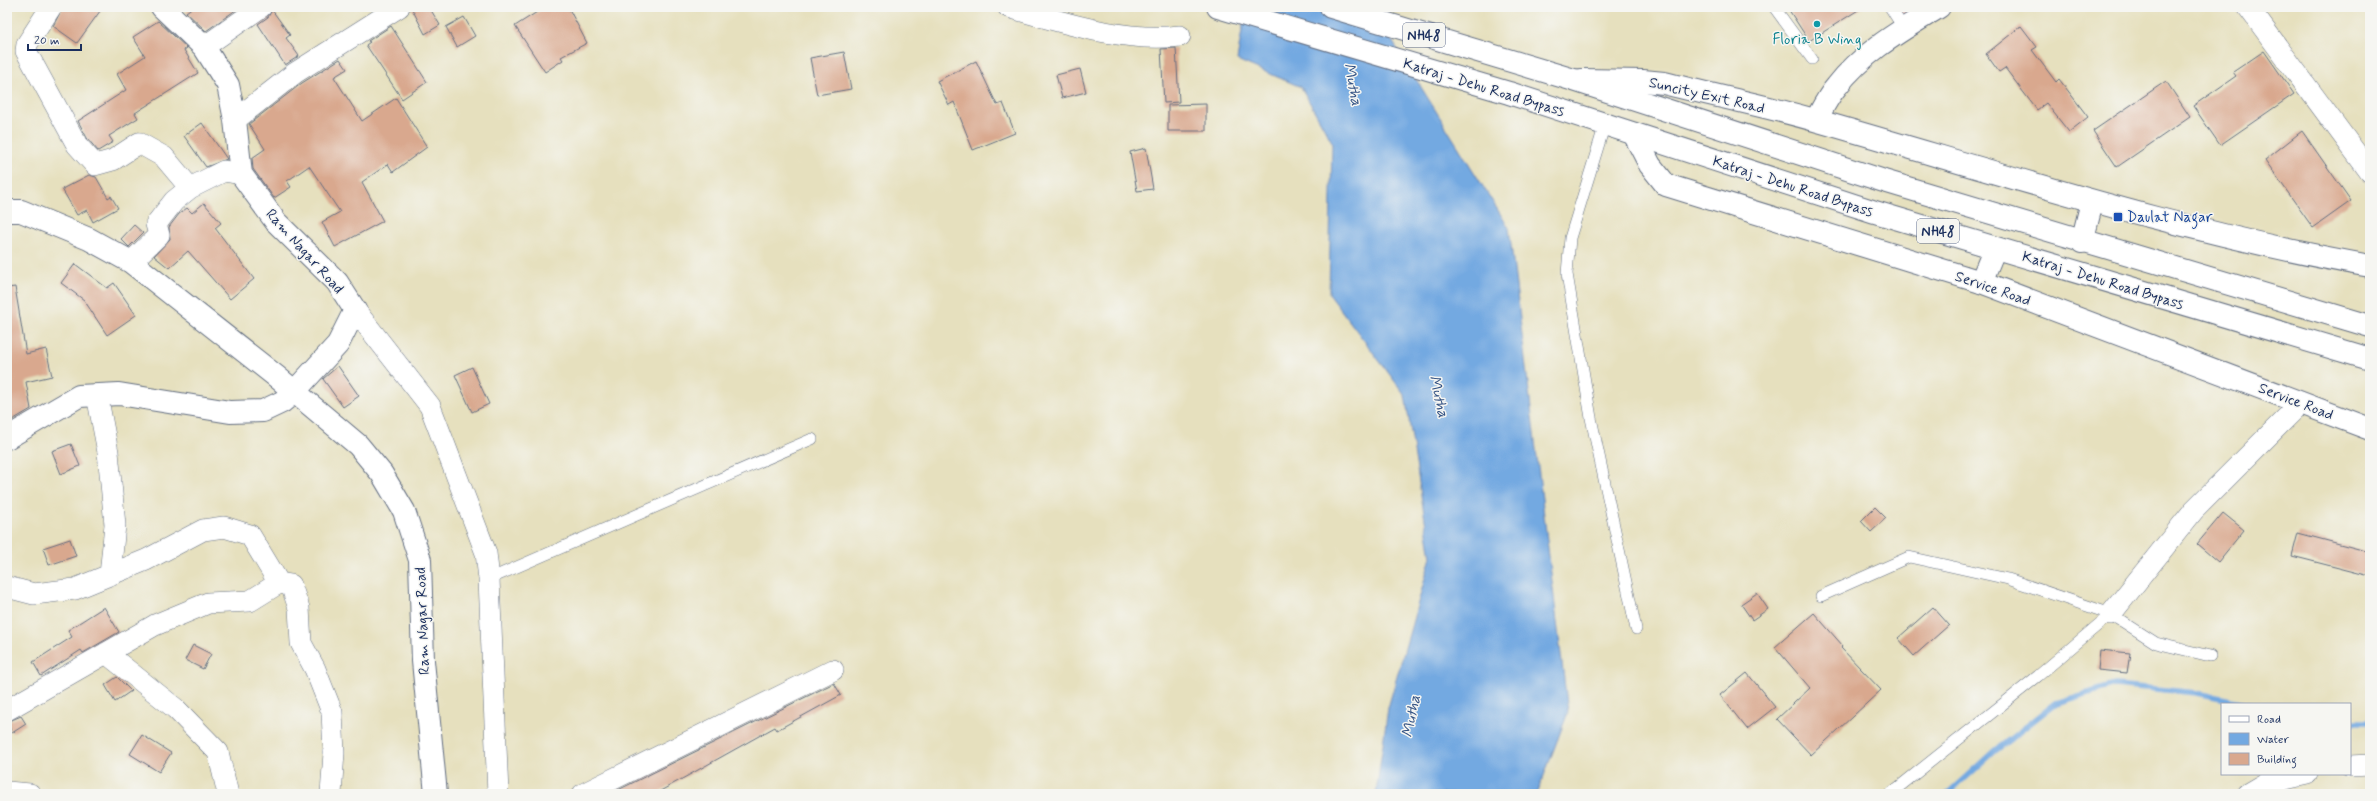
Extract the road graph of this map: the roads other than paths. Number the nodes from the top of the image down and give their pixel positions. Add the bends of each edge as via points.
1 (51, 7) edge
2 (162, 7) edge
3 (261, 7) edge
4 (399, 7) edge
5 (1008, 7) edge
6 (1218, 7) edge
7 (1332, 7) edge
8 (1774, 7) edge
9 (1890, 7) edge
10 (1939, 7) edge
11 (2248, 7) edge
12 (1904, 29) junction
13 (1180, 36) dead end
14 (204, 47) junction
15 (1812, 59) dead end
16 (1574, 80) junction
17 (236, 120) junction
18 (1816, 120) junction
19 (1604, 124) junction
20 (1634, 134) junction
21 (2370, 172) edge
22 (241, 174) junction
23 (190, 188) junction
24 (2092, 202) junction
25 (7, 212) edge
26 (2082, 242) junction
27 (1995, 248) junction
28 (131, 262) junction
29 (2370, 266) edge
30 (1981, 282) junction
31 (355, 310) junction
32 (2370, 326) edge
33 (2370, 359) edge
34 (294, 392) junction
35 (97, 395) junction
36 (2301, 403) junction
37 (2370, 429) edge
38 (7, 438) edge
39 (812, 439) dead end
40 (110, 575) junction
41 (489, 578) junction
42 (278, 583) junction
43 (7, 587) edge
44 (1821, 596) dead end
45 (2111, 614) junction
46 (1636, 629) dead end
47 (106, 653) junction
48 (2210, 656) dead end
49 (833, 670) dead end
50 (7, 710) edge
51 (2370, 765) edge
52 (2351, 766) edge
53 (2303, 775) edge
54 (7, 792) edge
55 (30, 794) edge
56 (228, 794) edge
57 (331, 794) edge
58 (436, 794) edge
59 (498, 794) edge
60 (583, 794) edge
61 (1890, 794) edge
62 (2247, 794) edge

1 - 23 street via 26,51 85,156 95,165 113,160 139,144 164,157
2 - 14 main road
3 - 14 street
4 - 17 street via 294,73
5 - 13 street via 1081,28 1161,39
6 - 19 main road, Katraj - Dehu Road Bypass / NH48 via 1509,93
7 - 16 main road, Katraj - Dehu Road Bypass / NH48
8 - 15 lane
9 - 12 lane
10 - 12 main road
11 - 21 street
12 - 18 main road via 1854,66 1836,87
14 - 17 main road via 228,85
16 - 18 main road, Suncity Exit Road via 1643,81 1664,84
16 - 26 main road, Katraj - Dehu Road Bypass / NH48 via 1884,181
17 - 22 main road
18 - 24 main road
19 - 20 main road, Katraj - Dehu Road Bypass / NH48
19 - 46 lane via 1570,238 1567,274 1591,418
20 - 27 main road, Katraj - Dehu Road Bypass / NH48
20 - 30 main road, Service Road via 1650,164 1666,185
22 - 23 street via 224,171
22 - 31 main road, Ram Nagar Road via 276,222 337,282
23 - 28 street via 174,201 156,224 159,235
24 - 26 main road
24 - 29 main road via 2300,254
25 - 28 main road, Ram Nagar Road via 21,211 89,239
26 - 32 main road, Katraj - Dehu Road Bypass / NH48
27 - 30 main road
27 - 33 main road, Katraj - Dehu Road Bypass / NH48
28 - 34 main road, Ram Nagar Road
30 - 36 main road, Service Road
31 - 34 main road via 338,344
31 - 41 street via 430,406 486,553
34 - 35 main road via 282,402 264,411 230,412 119,394
34 - 58 main road, Ram Nagar Road via 358,445 382,474 404,511 420,560 422,661
35 - 38 main road via 79,396 70,400
35 - 40 street via 108,452 115,525
36 - 37 main road, Service Road
36 - 45 street via 2194,510
39 - 41 lane
40 - 42 street via 146,560 203,530 224,527 250,535
40 - 43 street via 75,589 34,594
41 - 59 street
42 - 47 street via 250,600 208,603 155,625
42 - 57 street via 291,585 299,608 301,643 315,669 332,712 334,754
44 - 45 lane via 1909,557 2008,578
45 - 48 lane via 2156,643
45 - 61 lane
47 - 50 street
47 - 56 street via 176,709 218,752
49 - 60 street
51 - 52 street
53 - 62 street via 2264,784
54 - 55 street

